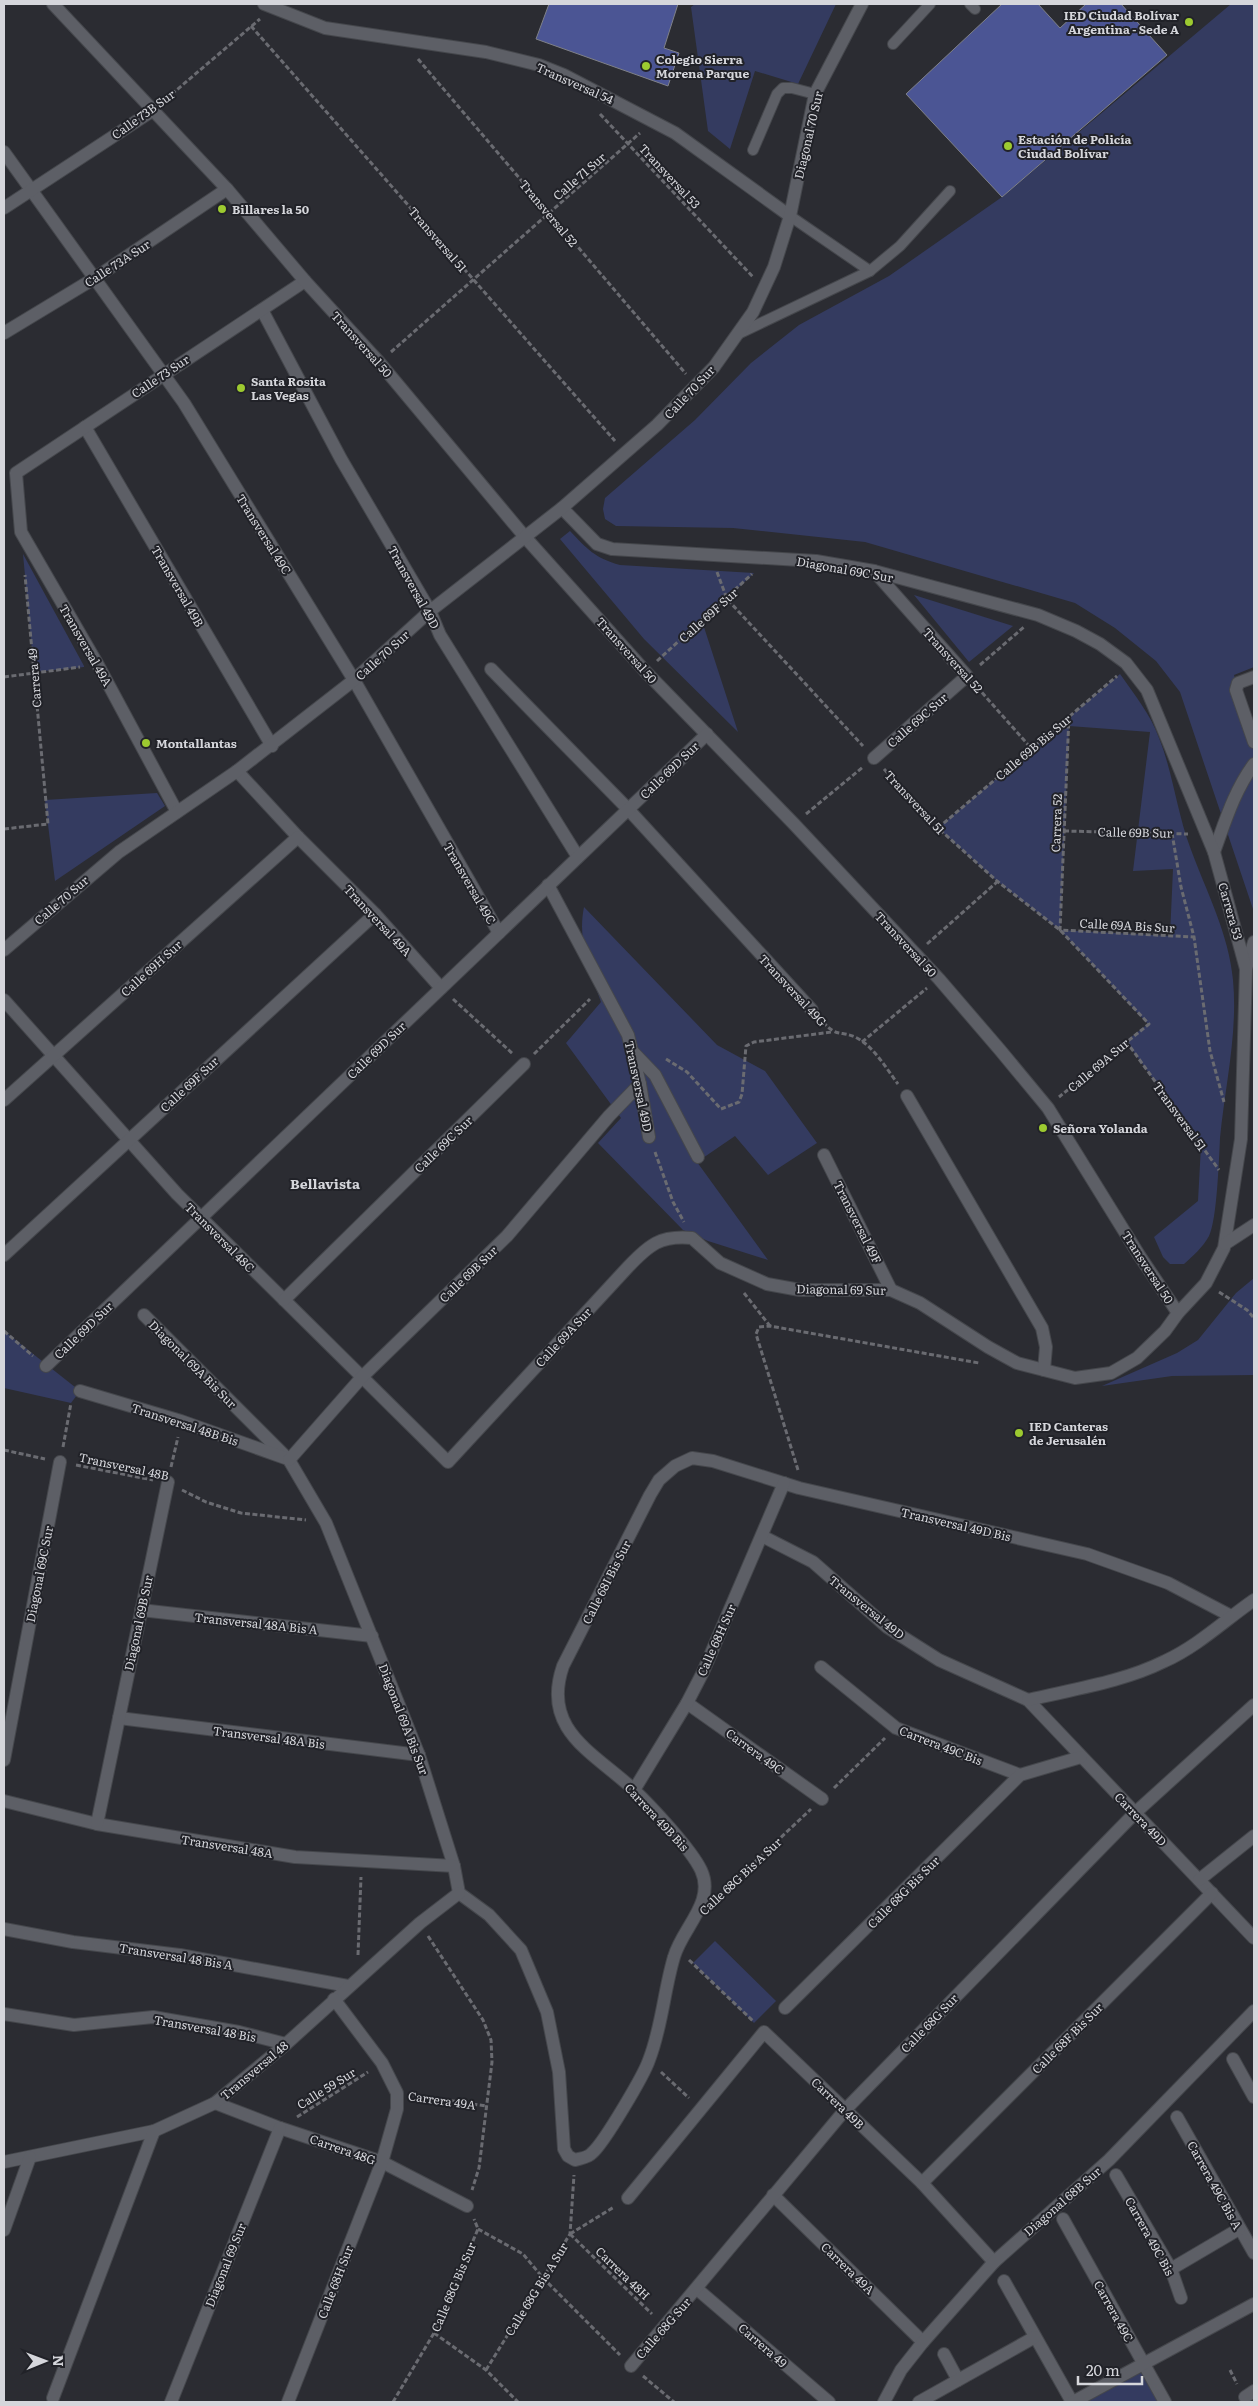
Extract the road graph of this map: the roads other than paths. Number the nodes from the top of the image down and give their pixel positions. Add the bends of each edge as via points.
1 (53, 4) edge
2 (862, 4) edge
3 (930, 4) edge
4 (268, 6) edge
5 (893, 44) dead end
6 (815, 94) junction
7 (152, 111) junction
8 (753, 150) dead end
9 (4, 152) edge
10 (227, 190) junction
11 (32, 191) junction
12 (950, 191) dead end
13 (4, 208) edge
14 (790, 216) junction
15 (870, 271) junction
16 (95, 278) junction
17 (305, 281) junction
18 (262, 310) junction
19 (4, 333) edge
20 (738, 334) junction
21 (163, 374) junction
22 (85, 427) junction
23 (16, 473) joint
24 (562, 508) junction
25 (525, 537) junction
26 (874, 571) junction
27 (430, 612) junction
28 (1126, 663) joint
29 (491, 669) dead end
30 (967, 676) joint
31 (1254, 677) edge
32 (354, 680) junction
33 (706, 734) junction
34 (1254, 742) edge
35 (272, 746) junction
36 (874, 758) road end
37 (1254, 764) edge
38 (237, 771) junction
39 (628, 809) junction
40 (177, 812) junction
41 (298, 837) junction
42 (1214, 852) junction
43 (578, 857) junction
44 (548, 885) junction
45 (375, 914) junction
46 (499, 933) junction
47 (1254, 942) edge
48 (4, 950) edge
49 (1246, 969) junction
50 (441, 988) junction
51 (4, 1000) edge
52 (812, 1010) road end
53 (632, 1051) junction
54 (53, 1056) junction
55 (524, 1064) road end
56 (640, 1084) junction
57 (907, 1096) road end
58 (4, 1100) edge
59 (650, 1137) road end
60 (129, 1140) junction
61 (824, 1155) dead end
62 (698, 1157) dead end
63 (201, 1218) junction
64 (1254, 1225) edge
65 (692, 1238) joint
66 (1226, 1244) junction
67 (4, 1255) edge
68 (892, 1290) junction
69 (284, 1300) junction
70 (1178, 1313) junction
71 (144, 1315) dead end
72 (46, 1366) dead end
73 (1044, 1370) junction
74 (362, 1377) junction
75 (80, 1391) road end
76 (290, 1460) junction
77 (60, 1462) road end
78 (448, 1462) joint
79 (675, 1466) joint
80 (168, 1482) road end
81 (784, 1483) junction
82 (762, 1536) junction
83 (1254, 1600) edge
84 (141, 1610) junction
85 (1231, 1616) junction
86 (372, 1636) junction
87 (821, 1667) dead end
88 (1028, 1700) junction
89 (687, 1703) junction
90 (1254, 1705) edge
91 (558, 1708) joint
92 (119, 1718) junction
93 (419, 1755) junction
94 (1081, 1757) junction
95 (4, 1760) edge
96 (1020, 1776) junction
97 (634, 1790) junction
98 (822, 1799) road end
99 (4, 1801) edge
100 (1136, 1812) junction
101 (97, 1824) junction
102 (1254, 1836) edge
103 (454, 1866) junction
104 (1199, 1880) junction
105 (459, 1893) junction
106 (1212, 1893) junction
107 (696, 1918) joint
108 (4, 1929) edge
109 (1254, 1938) edge
110 (353, 1982) junction
111 (334, 1999) junction
112 (785, 2008) dead end
113 (1254, 2011) edge
114 (4, 2014) edge
115 (286, 2044) junction
116 (1233, 2059) dead end
117 (1254, 2097) edge
118 (215, 2103) junction
119 (845, 2110) junction
120 (1177, 2117) dead end
121 (280, 2128) junction
122 (154, 2130) junction
123 (30, 2157) junction
124 (4, 2162) edge
125 (382, 2162) junction
126 (1116, 2175) dead end
127 (922, 2183) junction
128 (773, 2195) junction
129 (628, 2198) road end
130 (467, 2206) road end
131 (1063, 2219) dead end
132 (1239, 2229) junction
133 (4, 2230) edge
134 (1254, 2253) edge
135 (994, 2262) junction
136 (1171, 2269) junction
137 (1004, 2281) dead end
138 (697, 2289) junction
139 (1181, 2298) dead end
140 (1254, 2304) edge
141 (1035, 2338) junction
142 (923, 2342) junction
143 (944, 2354) dead end
144 (1144, 2364) junction
145 (631, 2366) road end
146 (958, 2380) junction
147 (53, 2398) dead end
148 (171, 2402) edge
149 (288, 2402) edge
150 (829, 2402) edge
151 (884, 2402) edge
152 (919, 2402) edge
153 (1072, 2402) edge
154 (1165, 2402) edge

1 - 7 street, Transversal 50
2 - 6 street, Diagonal 70 Sur
3 - 5 lane
4 - 14 street, Transversal 54 via 325,28 486,52 539,65 564,75 654,120
6 - 8 lane via 783,88 777,94
6 - 14 street, Diagonal 70 Sur
7 - 10 street, Transversal 50
7 - 11 street, Calle 73B Sur
9 - 11 street, Transversal 49C
10 - 16 street, Calle 73A Sur
10 - 17 street, Transversal 50
11 - 13 street, Calle 73B Sur
11 - 16 street, Transversal 49C
12 - 15 lane, Calle 70 Sur via 900,246
14 - 15 lane
14 - 20 street, Calle 70 Sur via 764,290
15 - 20 lane, Calle 70 Sur
16 - 19 street, Calle 73A Sur
16 - 21 street, Transversal 49C
17 - 18 street, Calle 73 Sur
17 - 25 street, Transversal 50 via 379,362
18 - 21 street, Calle 73 Sur
18 - 27 street, Transversal 49D via 341,459
20 - 24 street, Calle 70 Sur via 696,386 657,425
21 - 22 street, Calle 73 Sur
21 - 32 street, Transversal 49C
22 - 23 street, Calle 73 Sur
22 - 35 street, Transversal 49B
23 - 40 street, Transversal 49A via 21,532 98,665
24 - 25 street, Calle 70 Sur
24 - 26 street, Diagonal 69C Sur via 597,544 612,549 816,561
25 - 27 street, Calle 70 Sur
25 - 33 street, Transversal 50
26 - 28 street, Diagonal 69C Sur via 1038,615 1100,644
26 - 30 street, Transversal 52
27 - 32 street, Calle 70 Sur
27 - 43 street, Transversal 49D via 440,635
28 - 42 street, Carrera 53 via 1147,690
29 - 39 street, Transversal 49G
30 - 36 street, Calle 69C Sur
31 - 34 street via 1238,683 1236,690
32 - 35 street, Calle 70 Sur
32 - 46 street, Transversal 49C
33 - 39 street, Calle 69D Sur
33 - 70 street, Transversal 50 via 939,979 1048,1108
35 - 38 street, Calle 70 Sur
37 - 42 street via 1234,798
38 - 40 street, Calle 70 Sur
38 - 41 street, Transversal 49A
39 - 43 street, Calle 69D Sur
39 - 52 street, Transversal 49G
40 - 48 street, Calle 70 Sur via 101,866
41 - 45 street, Transversal 49A
41 - 54 street, Calle 69H Sur
42 - 49 street, Carrera 53
43 - 44 street, Calle 69D Sur
44 - 46 street, Calle 69D Sur
44 - 53 street, Transversal 49D via 628,1035
45 - 50 street, Transversal 49A
45 - 60 street, Calle 69F Sur
46 - 50 street, Calle 69D Sur
47 - 49 street
49 - 66 street, Carrera 53 via 1241,1139
50 - 63 street, Calle 69D Sur
51 - 54 street, Transversal 48C
53 - 56 street, Transversal 49D
53 - 62 street via 656,1075
54 - 58 street, Calle 69H Sur
54 - 60 street, Transversal 48C
55 - 69 street, Calle 69C Sur
56 - 59 street, Transversal 49D
56 - 74 street, Calle 69B Sur via 508,1236
57 - 73 street via 1042,1328 1046,1347
60 - 63 street, Transversal 48C
60 - 67 street, Calle 69F Sur
61 - 68 street, Transversal 49F
63 - 69 street, Transversal 48C
63 - 72 street, Calle 69D Sur
64 - 66 street
65 - 68 street, Diagonal 69 Sur via 720,1263 767,1284 800,1290
65 - 78 street, Calle 69A Sur via 663,1239 648,1247
66 - 70 street, Carrera 53 via 1206,1284
68 - 73 street, Diagonal 69 Sur via 920,1303 1017,1363
69 - 74 street, Transversal 48C
70 - 73 street via 1165,1331 1136,1358 1111,1373 1075,1378
71 - 76 street, Diagonal 69A Bis Sur
74 - 76 street, Calle 69B Sur
74 - 78 street, Transversal 48C
75 - 76 street, Transversal 48B Bis via 181,1421
76 - 86 street, Diagonal 69A Bis Sur via 326,1523
77 - 95 street, Diagonal 69C Sur
79 - 81 street, Transversal 49D Bis via 692,1458 713,1461
79 - 91 street, Calle 68I Bis Sur via 659,1480 650,1495 564,1666
80 - 84 street, Diagonal 69B Sur
81 - 82 street, Calle 68H Sur
81 - 85 street, Transversal 49D Bis via 1087,1554 1168,1583
82 - 88 street, Transversal 49D via 813,1562 887,1627 939,1660
82 - 89 street, Calle 68H Sur
83 - 85 street
84 - 86 street, Transversal 48A Bis A
84 - 92 street, Diagonal 69B Sur
85 - 88 street via 1174,1656 1137,1674
86 - 93 street, Diagonal 69A Bis Sur
87 - 96 street, Carrera 49C Bis via 896,1728
88 - 94 street, Carrera 49D
89 - 97 street, Calle 68H Sur
89 - 98 street, Carrera 49C
90 - 100 street, Calle 68G Sur
91 - 97 street, Carrera 49B Bis via 575,1741
92 - 93 street, Transversal 48A Bis
92 - 101 street, Diagonal 69B Sur
93 - 103 street, Diagonal 69A Bis Sur
94 - 96 street
94 - 100 street, Carrera 49D
96 - 112 street, Calle 68G Bis Sur
97 - 107 street, Carrera 49B Bis via 693,1855 702,1872 705,1891
99 - 101 street, Transversal 48A
100 - 104 street, Carrera 49D
100 - 119 street, Calle 68G Sur
101 - 103 street, Transversal 48A via 295,1857
102 - 104 street
103 - 105 street, Diagonal 69A Bis Sur
104 - 106 street, Carrera 49D
105 - 107 street, Calle 68G Bis A Sur via 489,1915 521,1950 546,2012 559,2072 564,2149 575,2160 589,2156 599,2146 649,2060 675,1954
105 - 110 street, Transversal 48
106 - 109 street, Carrera 49D
106 - 127 street, Calle 68F Bis Sur
108 - 110 street, Transversal 48 Bis A
110 - 111 street, Transversal 48
111 - 115 street, Transversal 48
111 - 125 street, Calle 68H Sur via 382,2063 397,2093 397,2109
113 - 135 street, Diagonal 68B Sur via 1109,2160
114 - 115 street, Transversal 48 Bis via 74,2025 153,2017
115 - 118 street, Transversal 48
116 - 117 street
118 - 121 street, Carrera 48G
118 - 122 street, Transversal 48
119 - 127 street, Carrera 49B
119 - 128 street, Calle 68G Sur
119 - 129 street, Carrera 49B via 764,2032
120 - 132 street, Carrera 49C Bis A
121 - 125 street, Carrera 48G
121 - 148 street, Diagonal 69 Sur
122 - 123 street, Transversal 48
122 - 147 street
123 - 124 street, Transversal 48
123 - 133 street
125 - 130 street, Carrera 48G
125 - 149 street, Calle 68H Sur
126 - 136 street, Carrera 49C Bis
127 - 135 street, Carrera 49B
128 - 138 street, Calle 68G Sur
128 - 142 street, Carrera 49A
131 - 144 street, Carrera 49C
132 - 134 street, Carrera 49C Bis A
132 - 136 street
135 - 142 street, Diagonal 68B Sur
136 - 139 street, Carrera 49C Bis
137 - 141 street
138 - 145 street, Calle 68G Sur
138 - 150 street, Carrera 49
140 - 144 street
141 - 146 street
141 - 153 street
142 - 151 street, Diagonal 68B Sur via 901,2370
143 - 146 street
144 - 153 street
144 - 154 street, Carrera 49C
146 - 152 street

